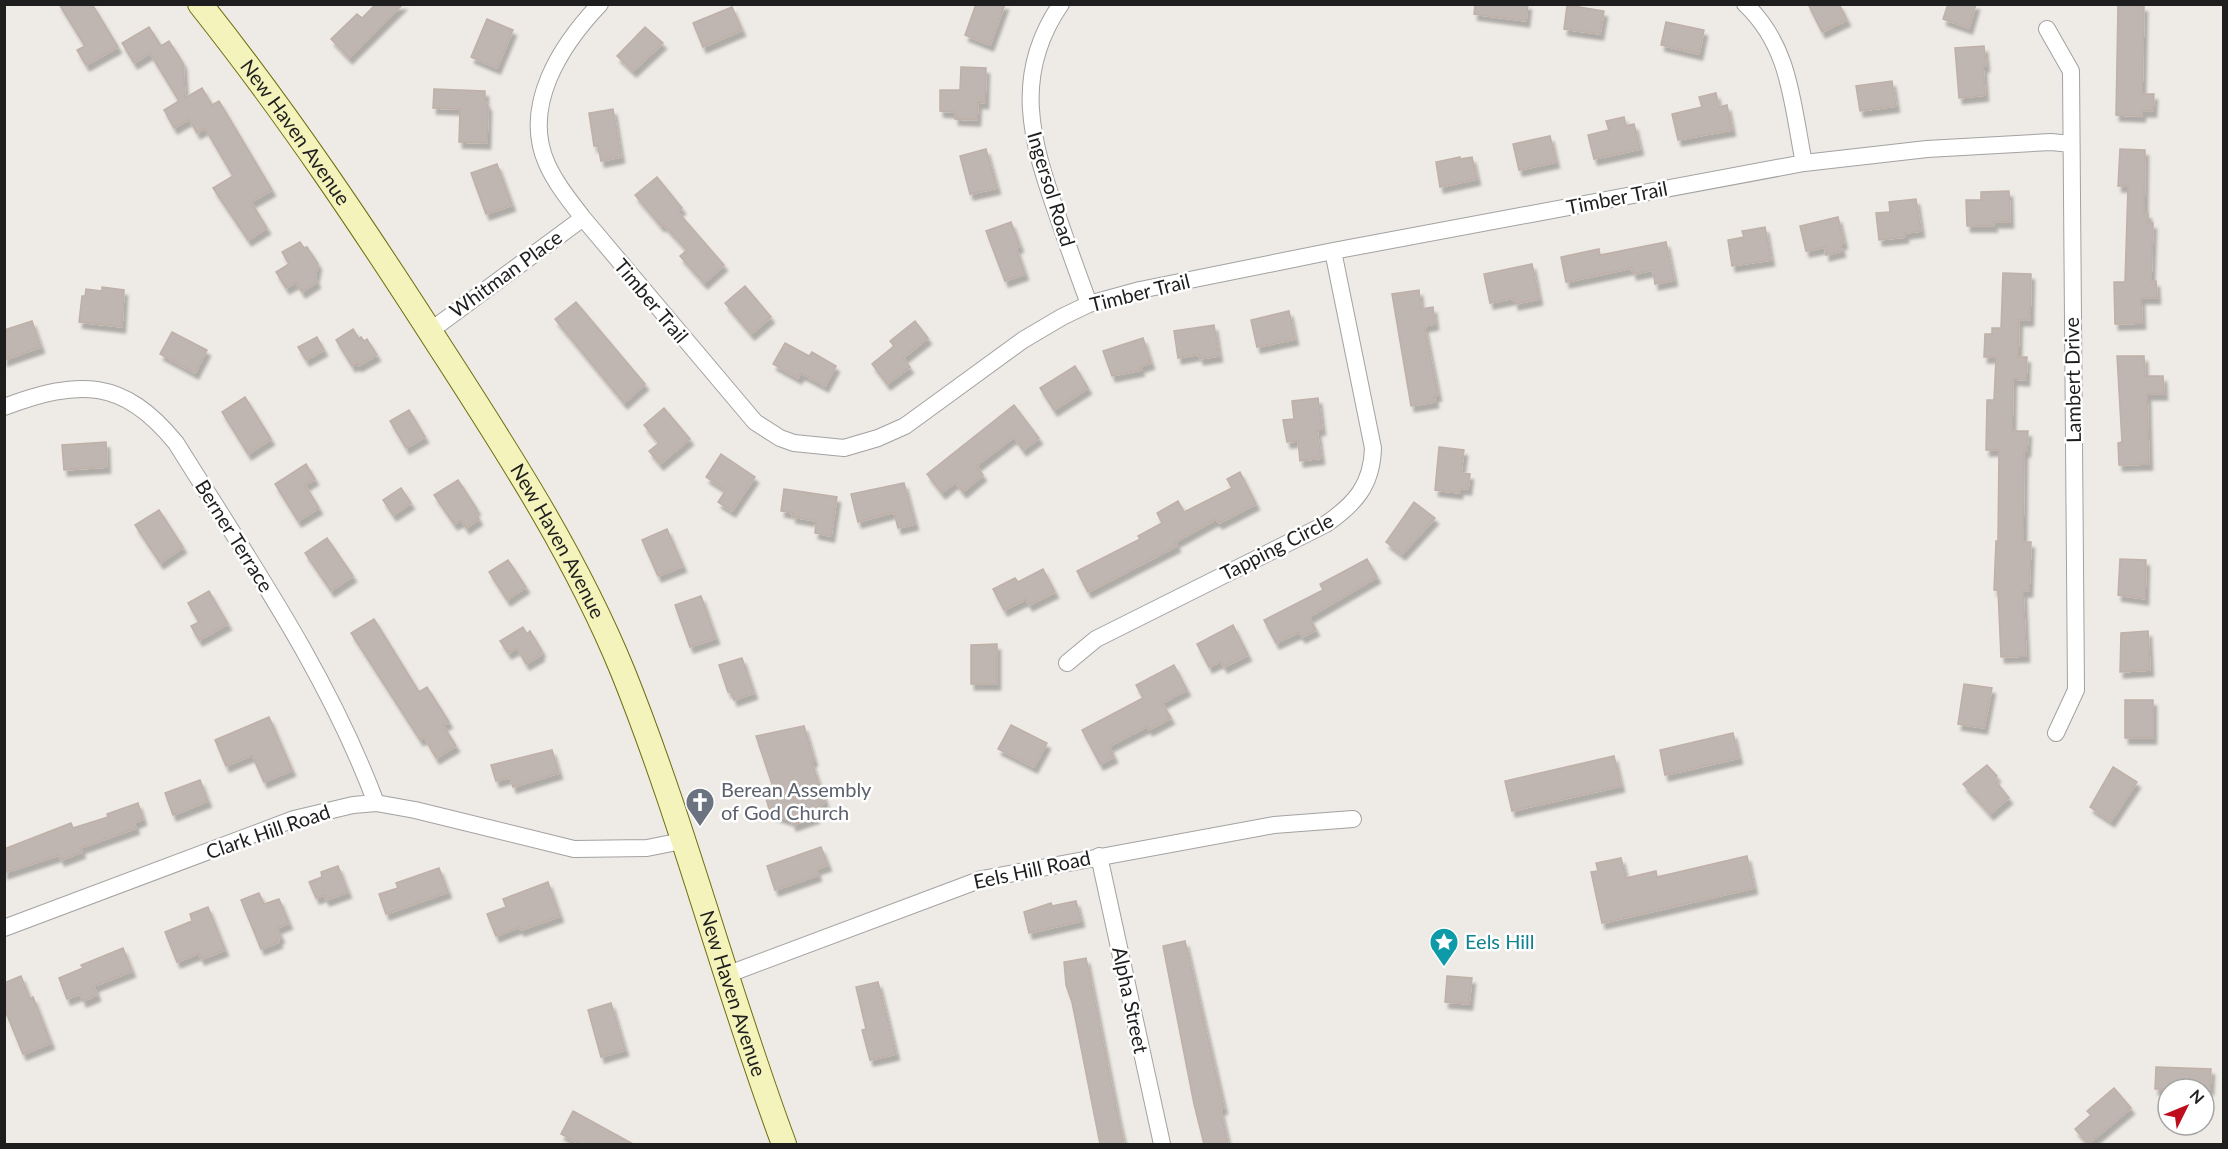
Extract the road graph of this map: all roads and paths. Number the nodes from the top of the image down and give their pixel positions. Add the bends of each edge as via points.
1 (200, 4) edge
2 (600, 4) edge
3 (1061, 4) edge
4 (1745, 4) edge
5 (2048, 29) dead end
6 (2071, 144) junction
7 (1804, 163) junction
8 (583, 218) junction
9 (1333, 251) junction
10 (1089, 304) junction
11 (430, 331) junction
12 (4, 407) edge
13 (1067, 663) dead end
14 (2056, 733) dead end
15 (376, 803) junction
16 (1353, 819) dead end
17 (682, 841) junction
18 (1099, 856) junction
19 (4, 928) edge
20 (726, 975) junction
21 (784, 1144) edge
22 (1162, 1144) edge

1 - 11 main road, New Haven Avenue via 312,152
2 - 8 street, Timber Trail via 565,45 544,89 540,112 546,163
3 - 10 street, Ingersol Road via 1041,41 1030,117 1038,159
4 - 7 street via 1775,40
5 - 6 street, Lambert Drive via 2071,71
6 - 7 street, Timber Trail via 2042,142 1927,149
6 - 14 street, Lambert Drive via 2076,690
7 - 9 street, Timber Trail
8 - 10 street, Timber Trail via 743,411 780,438 809,447 844,448 905,426 1023,340
8 - 11 street, Whitman Place
9 - 10 street, Timber Trail
9 - 13 street, Tapping Circle via 1373,448 1370,478 1363,491 1326,524 1096,639
11 - 17 main road, New Haven Avenue via 536,498 598,615 642,723
12 - 15 street, Berner Terrace via 51,393 100,390 123,396 160,423 287,621 346,729
15 - 17 street, Clark Hill Road via 574,849 647,848
15 - 19 street, Clark Hill Road via 294,819
16 - 18 street, Eels Hill Road via 1274,825
17 - 20 main road, New Haven Avenue
18 - 20 street, Eels Hill Road via 982,879
18 - 22 street, Alpha Street
20 - 21 main road, New Haven Avenue

